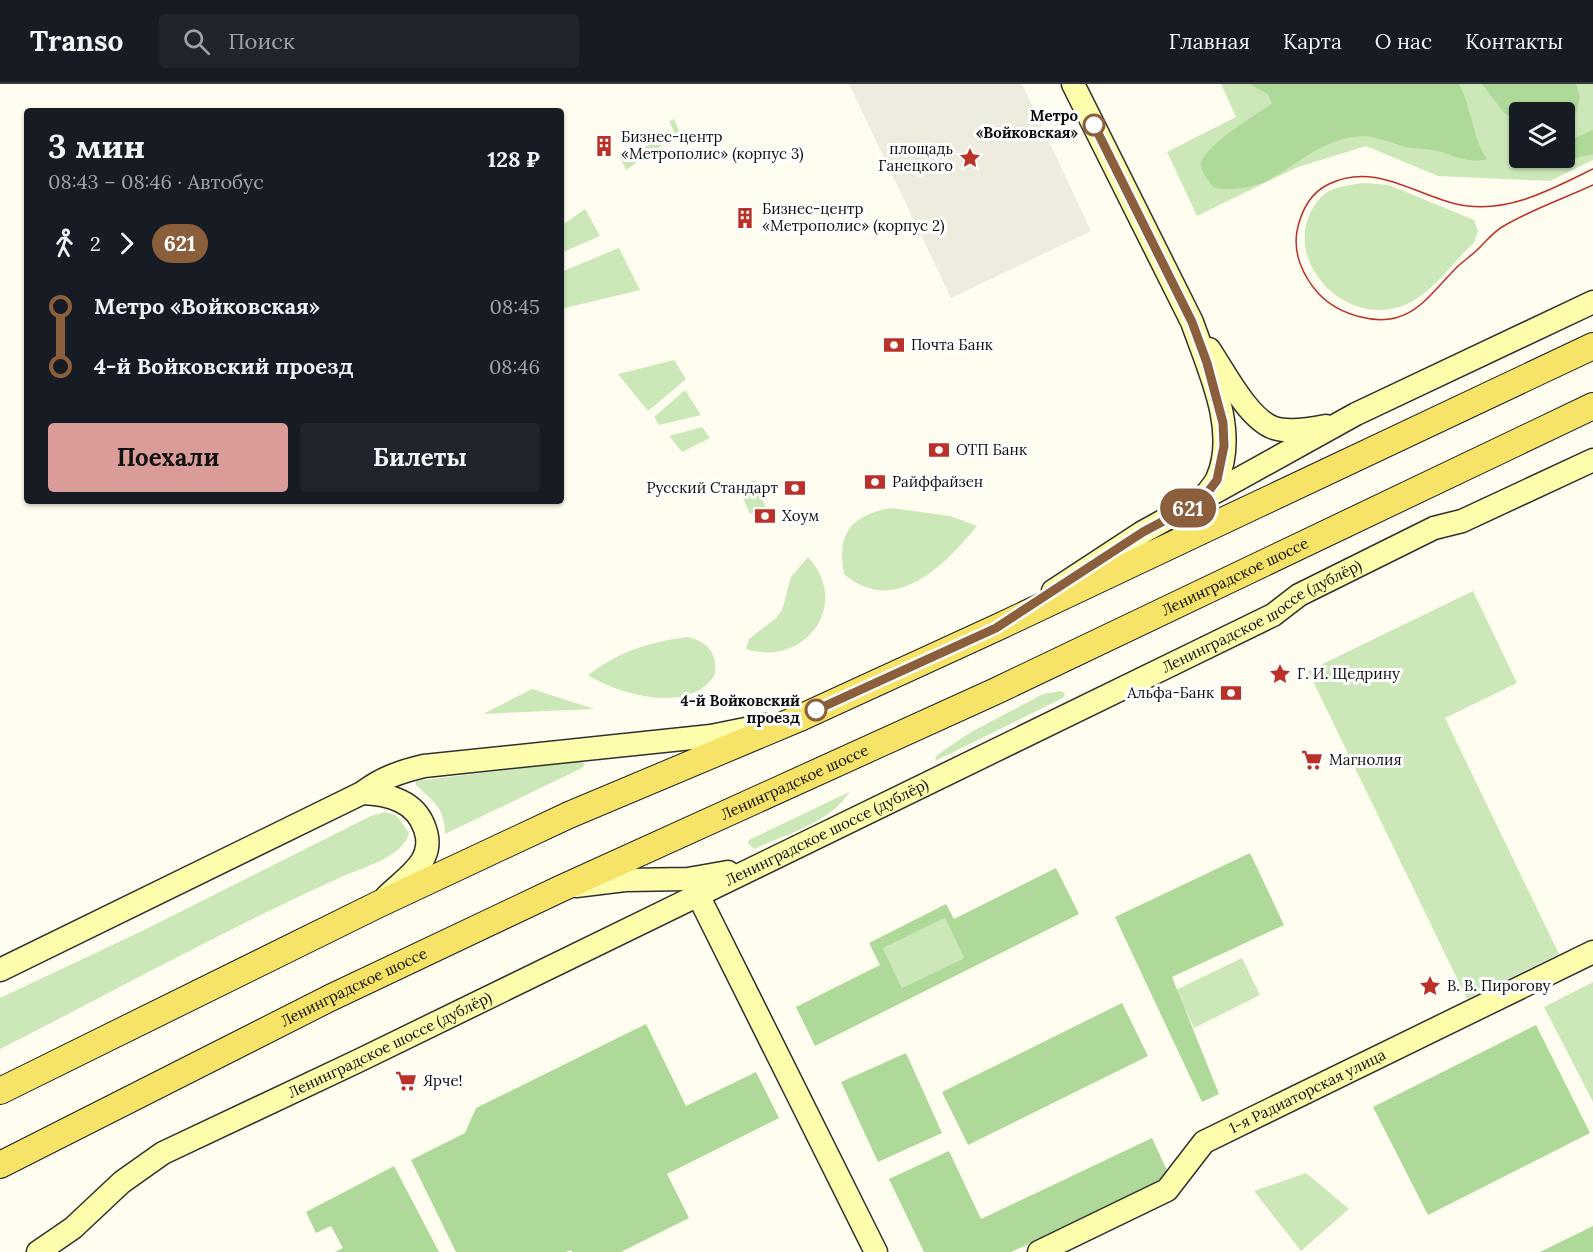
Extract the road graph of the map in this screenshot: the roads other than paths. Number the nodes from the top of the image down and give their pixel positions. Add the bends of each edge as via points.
1 (1073, 84) edge
2 (1593, 302) edge
3 (1192, 322) junction
4 (1593, 346) edge
5 (1593, 406) edge
6 (1356, 414) junction
7 (1589, 460) edge
8 (1201, 501) junction
9 (996, 628) junction
10 (802, 717) junction
11 (362, 793) junction
12 (760, 865) junction
13 (642, 880) junction
14 (560, 889) junction
15 (698, 895) junction
16 (377, 905) junction
17 (655, 916) junction
18 (1593, 952) edge
19 (0, 970) edge
20 (0, 1091) edge
21 (1, 1165) edge
22 (38, 1252) edge
23 (876, 1252) edge
24 (1039, 1252) edge

1 - 3 street
2 - 6 street
3 - 6 street via 1245,404 1274,428 1328,426
3 - 8 street via 1223,423 1217,480
4 - 9 main road
5 - 14 main road, Ленинградское шоссе via 996,691
6 - 8 street
7 - 12 street, Ленинградское шоссе (дублёр) via 1462,521 1434,528 1299,595 1265,618
8 - 9 street via 1143,532
9 - 10 main road
10 - 11 street via 711,736 424,766 383,777
10 - 16 main road via 569,815
11 - 16 street via 386,795 409,806 418,813 428,836 423,859
11 - 19 street
12 - 13 street via 688,879
12 - 15 street, Ленинградское шоссе (дублёр)
13 - 14 street
13 - 17 street via 658,891 661,899
14 - 21 main road, Ленинградское шоссе via 330,998
15 - 17 street, Ленинградское шоссе (дублёр)
15 - 23 street
16 - 20 main road
17 - 22 street, Ленинградское шоссе (дублёр) via 163,1153
18 - 24 street, 1-я Радиаторская улица via 1204,1142 1167,1190

